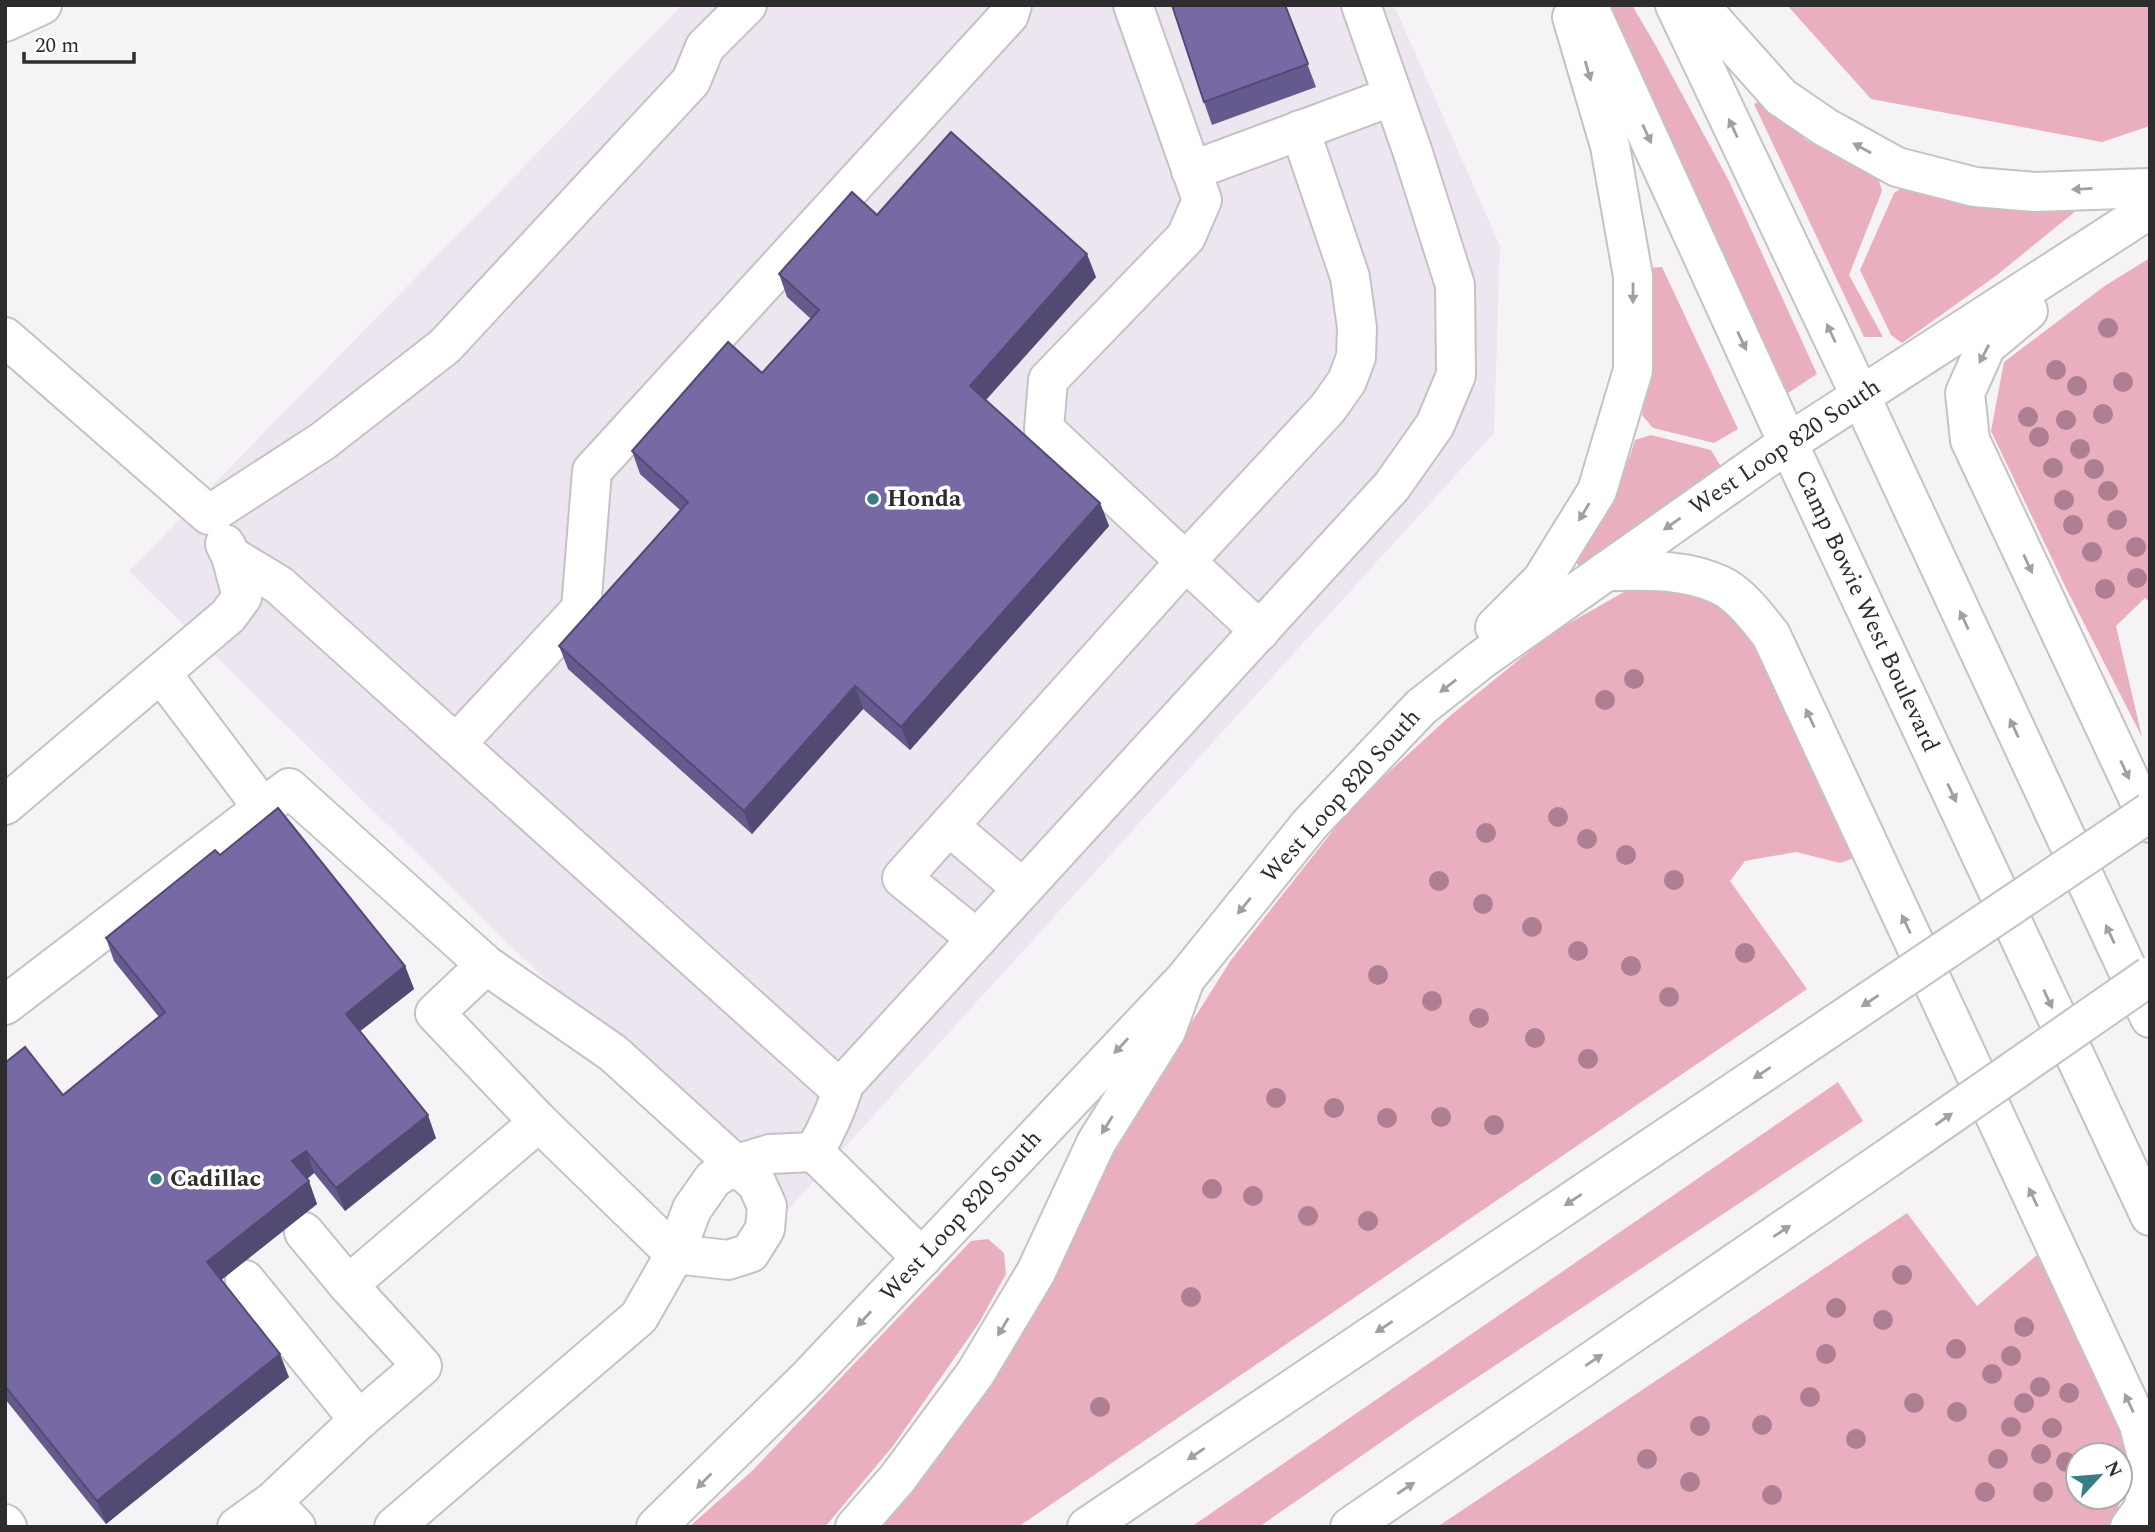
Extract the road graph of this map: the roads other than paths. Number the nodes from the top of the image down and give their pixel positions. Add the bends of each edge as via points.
1 (41, 5) edge
2 (747, 5) edge
3 (1012, 5) edge
4 (1133, 5) edge
5 (1361, 5) edge
6 (1569, 5) edge
7 (1588, 5) edge
8 (1675, 5) edge
9 (1699, 5) edge
10 (5, 23) edge
11 (1393, 96) junction
12 (1300, 130) junction
13 (1191, 171) junction
14 (2150, 188) edge
15 (2150, 209) edge
16 (2081, 253) junction
17 (5, 337) edge
18 (1860, 395) junction
19 (1788, 443) junction
20 (209, 515) junction
21 (232, 556) junction
22 (1186, 561) junction
23 (1606, 571) junction
24 (1260, 631) junction
25 (1482, 659) junction
26 (162, 673) junction
27 (456, 744) junction
28 (5, 805) edge
29 (263, 808) junction
30 (2150, 812) edge
31 (2150, 823) edge
32 (949, 826) junction
33 (1023, 889) junction
34 (977, 939) junction
35 (486, 965) junction
36 (2150, 976) edge
37 (1185, 979) junction
38 (5, 1004) edge
39 (2150, 1018) edge
40 (842, 1091) junction
41 (539, 1122) junction
42 (814, 1152) junction
43 (737, 1164) junction
44 (2150, 1216) edge
45 (304, 1232) dead end
46 (675, 1254) junction
47 (922, 1258) junction
48 (245, 1280) dead end
49 (348, 1285) junction
50 (359, 1420) junction
51 (2150, 1468) edge
52 (2150, 1480) edge
53 (284, 1515) edge
54 (237, 1527) edge
55 (394, 1527) edge
56 (656, 1527) edge
57 (855, 1527) edge
58 (1087, 1527) edge
59 (1350, 1527) edge
60 (2130, 1527) edge

1 - 10 main road
2 - 20 main road via 705,47 691,81 445,346 323,441
3 - 27 main road via 1009,15 593,471 581,609
4 - 13 main road
5 - 11 main road
6 -> 25 main road via 1610,146 1633,276 1633,370 1597,491 1542,580 1492,630
7 -> 19 main road, Camp Bowie West Boulevard
18 -> 8 main road
14 -> 9 main road via 2035,192 1975,187 1897,167 1781,97
11 - 12 main road
11 - 24 main road via 1455,285 1456,375 1435,425 1392,486
12 - 13 main road
12 - 22 main road via 1350,277 1356,357 1347,381 1328,408
13 - 22 main road via 1202,200 1186,237 1048,380 1044,429
15 - 16 main road, West Loop 820 South
16 - 18 main road, West Loop 820 South
16 -> 31 main road via 2033,307 1986,346 1965,393 1970,440
17 - 20 main road
18 - 19 main road, West Loop 820 South
39 -> 18 main road
19 -> 23 main road, West Loop 820 South
19 -> 44 main road, Camp Bowie West Boulevard
20 - 21 main road
21 - 26 main road via 242,597 228,616
21 - 27 main road via 279,585
22 - 24 main road
22 - 32 main road
23 - 25 main road, West Loop 820 South
51 -> 23 main road via 2139,1425 1771,635 1722,585 1673,571
24 - 33 main road
25 -> 37 main road, West Loop 820 South via 1421,707 1310,824
26 - 28 main road
26 - 29 main road
27 - 40 main road
29 - 35 main road via 289,788
29 - 38 main road
30 -> 58 main road, bridge
32 - 33 main road
32 - 34 main road via 902,877
33 - 34 main road
34 - 40 main road
35 - 41 main road via 435,1013
35 - 43 main road via 613,1053
59 -> 36 main road, bridge
37 -> 47 main road, West Loop 820 South
37 -> 57 main road via 1166,1031 1096,1143 1036,1272 975,1374
40 - 42 main road
41 - 46 main road
41 - 49 main road
42 - 43 main road via 771,1154
42 - 47 main road
43 - 46 main road via 713,1179 692,1209
43 - 46 main road via 757,1184 767,1206 765,1229 750,1253 728,1260
45 - 49 main road
46 - 55 main road via 639,1317
47 -> 56 main road, West Loop 820 South
48 - 50 main road
49 - 50 main road via 422,1366
50 - 53 main road
52 - 60 main road via 2143,1509
53 - 54 main road

